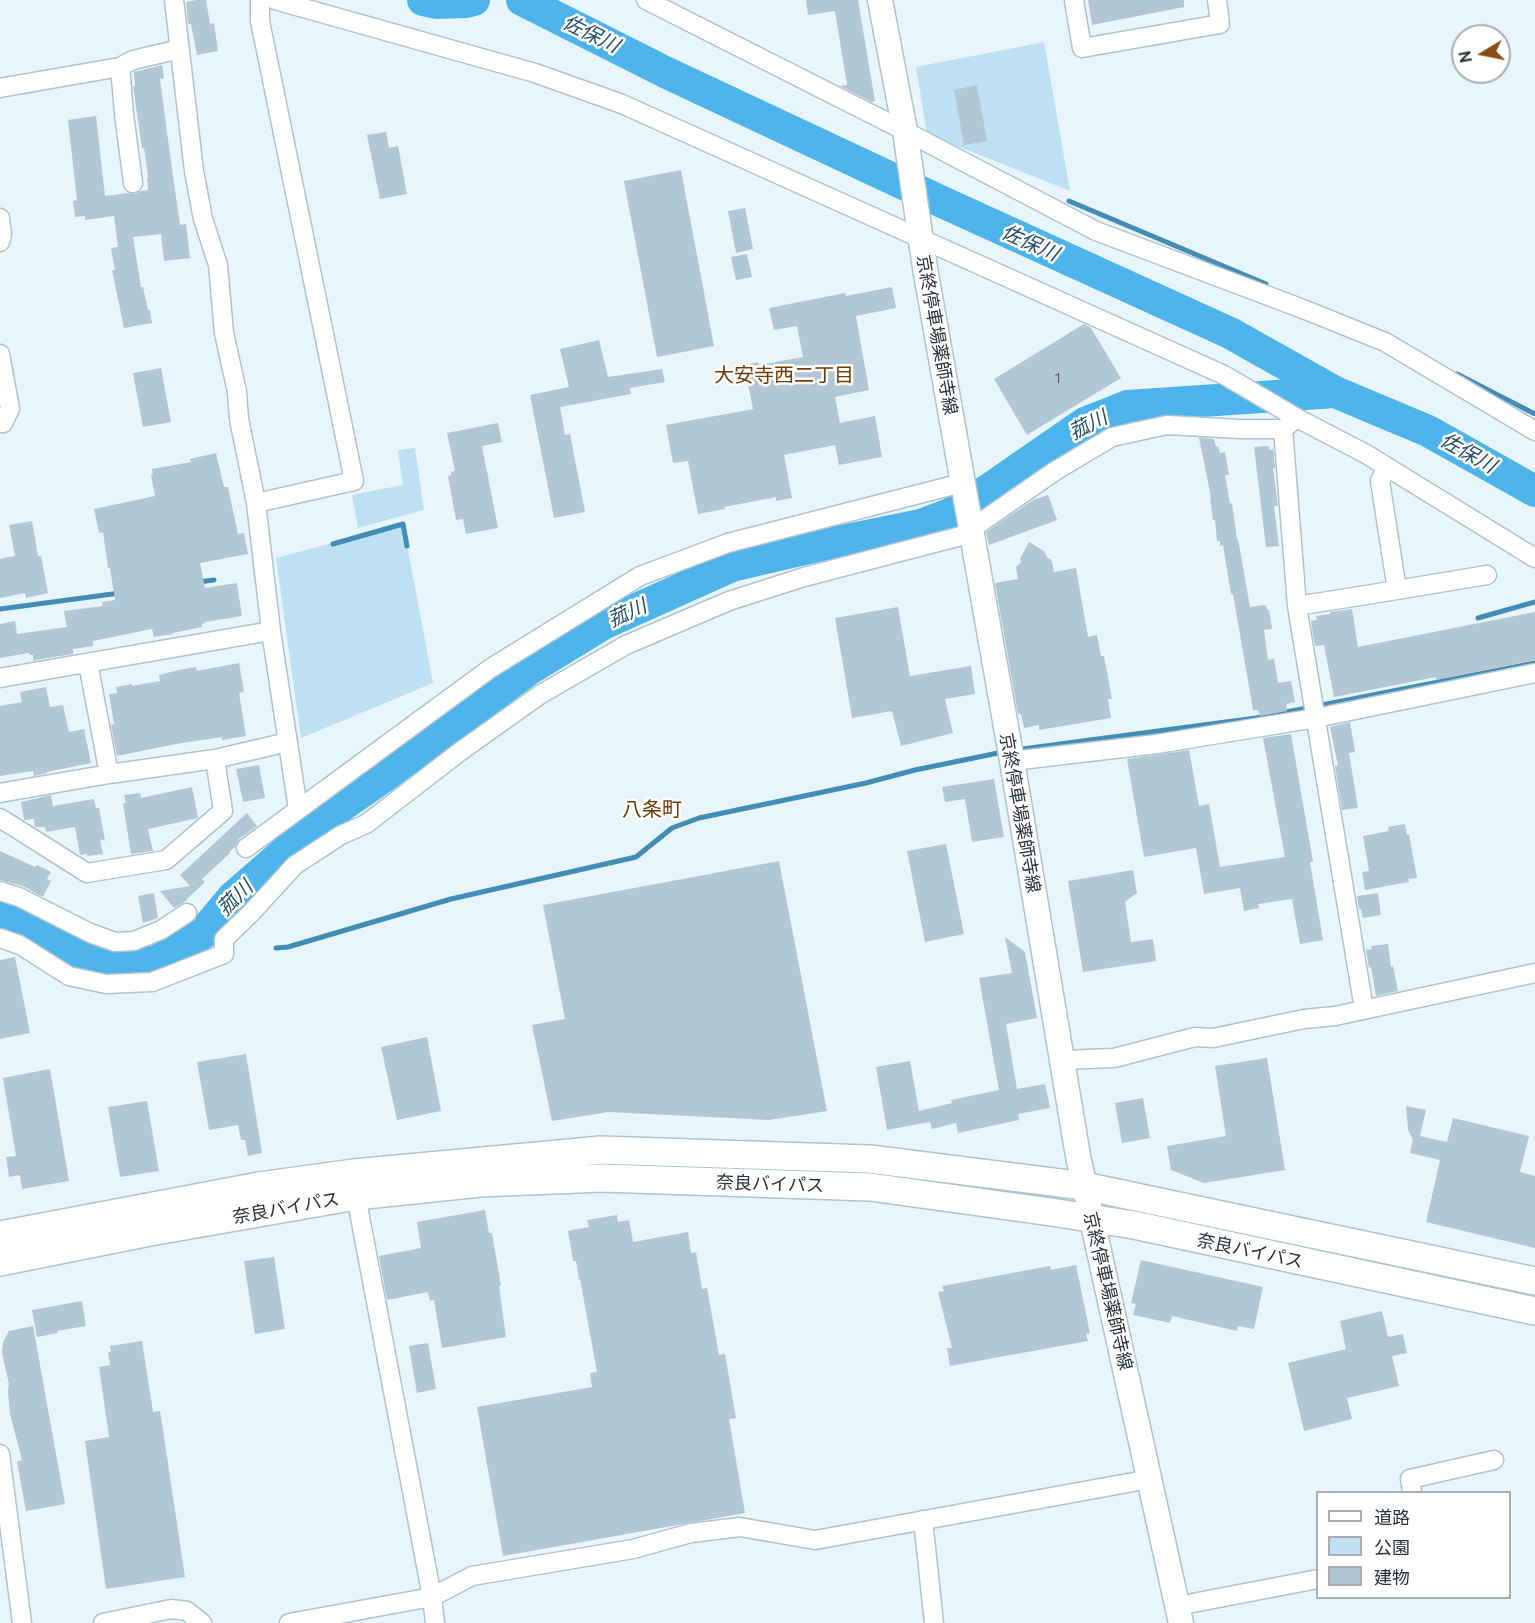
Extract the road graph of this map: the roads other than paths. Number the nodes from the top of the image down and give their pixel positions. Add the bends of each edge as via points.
1 (174, 0) edge
2 (260, 0) edge
3 (275, 0) edge
4 (646, 0) edge
5 (880, 0) edge
6 (1074, 0) edge
7 (1217, 0) edge
8 (180, 49) junction
9 (120, 67) junction
10 (0, 88) edge
11 (905, 138) junction
12 (133, 183) dead end
13 (0, 218) edge
14 (919, 231) junction
15 (0, 242) edge
16 (0, 354) edge
17 (0, 423) edge
18 (1290, 423) junction
19 (1535, 431) edge
20 (1387, 467) junction
21 (963, 485) junction
22 (256, 503) junction
23 (970, 524) junction
24 (1535, 558) edge
25 (1487, 575) dead end
26 (1397, 590) junction
27 (1297, 606) junction
28 (271, 631) junction
29 (88, 663) junction
30 (1535, 673) edge
31 (0, 678) edge
32 (1316, 718) junction
33 (288, 742) junction
34 (215, 759) junction
35 (1012, 761) junction
36 (109, 774) junction
37 (0, 793) edge
38 (298, 809) junction
39 (0, 818) edge
40 (246, 848) dead end
41 (0, 891) edge
42 (187, 913) dead end
43 (0, 938) edge
44 (1535, 973) edge
45 (1365, 1009) junction
46 (1063, 1060) junction
47 (1084, 1186) junction
48 (356, 1196) junction
49 (1091, 1218) junction
50 (0, 1235) edge
51 (0, 1262) edge
52 (1535, 1281) edge
53 (1535, 1311) edge
54 (0, 1454) edge
55 (1494, 1460) dead end
56 (1150, 1479) junction
57 (1412, 1491) edge
58 (923, 1520) junction
59 (1316, 1579) edge
60 (432, 1597) junction
61 (1179, 1614) edge
62 (22, 1623) edge
63 (103, 1623) edge
64 (202, 1623) edge
65 (289, 1623) edge
66 (435, 1623) edge
67 (934, 1623) edge

1 - 8 street
2 - 22 street via 262,32 354,481
3 - 14 street via 535,74 622,104
4 - 11 street
5 - 11 main road, 京終停車場薬師寺線
6 - 7 street via 1082,48 1220,24
8 - 9 street
8 - 22 street via 202,219 218,265 224,333
9 - 10 street
9 - 12 street
11 - 14 main road, 京終停車場薬師寺線
11 - 19 street via 1096,231 1385,342
13 - 15 street
14 - 18 street via 1224,375
14 - 21 main road, 京終停車場薬師寺線
16 - 17 street via 10,408
18 - 20 street via 1366,454
18 - 23 street via 1239,429 1167,425 1112,438
18 - 27 street
20 - 24 street
20 - 26 street via 1380,481
21 - 23 main road, 京終停車場薬師寺線
21 - 38 street via 728,543 640,576 491,668
22 - 28 street
23 - 35 main road, 京終停車場薬師寺線
23 - 43 street via 961,536 729,601 626,645 541,694 366,824 295,865 224,939 224,954 152,982 106,984 69,976 20,945
25 - 26 street
26 - 27 street
27 - 32 street
28 - 29 street
28 - 33 street
29 - 31 street
29 - 36 street
30 - 32 street
32 - 35 street via 1156,744
32 - 45 street
33 - 34 street
33 - 38 street
34 - 36 street
34 - 39 street via 223,811 166,860 87,873
35 - 46 main road, 京終停車場薬師寺線
36 - 37 street
38 - 40 street
41 - 42 street via 115,942 134,941 152,934
44 - 45 street
45 - 46 street via 1213,1038 1195,1037 1114,1058
46 - 47 main road, 京終停車場薬師寺線
47 - 49 main road, 京終停車場薬師寺線
47 - 50 highway, 奈良バイパス via 870,1159 601,1150 259,1186
47 - 52 highway, 奈良バイパス
48 - 49 highway, 奈良バイパス via 480,1183 614,1178 870,1187
48 - 51 highway, 奈良バイパス
48 - 60 street
49 - 53 highway, 奈良バイパス
49 - 56 main road, 京終停車場薬師寺線
54 - 62 street
55 - 57 street via 1410,1479
56 - 58 street
56 - 61 main road, 京終停車場薬師寺線
58 - 60 street via 815,1540 740,1527 691,1533 633,1549 472,1576
58 - 67 street
59 - 61 street
60 - 65 street
60 - 66 street
63 - 64 street via 171,1609 187,1611

